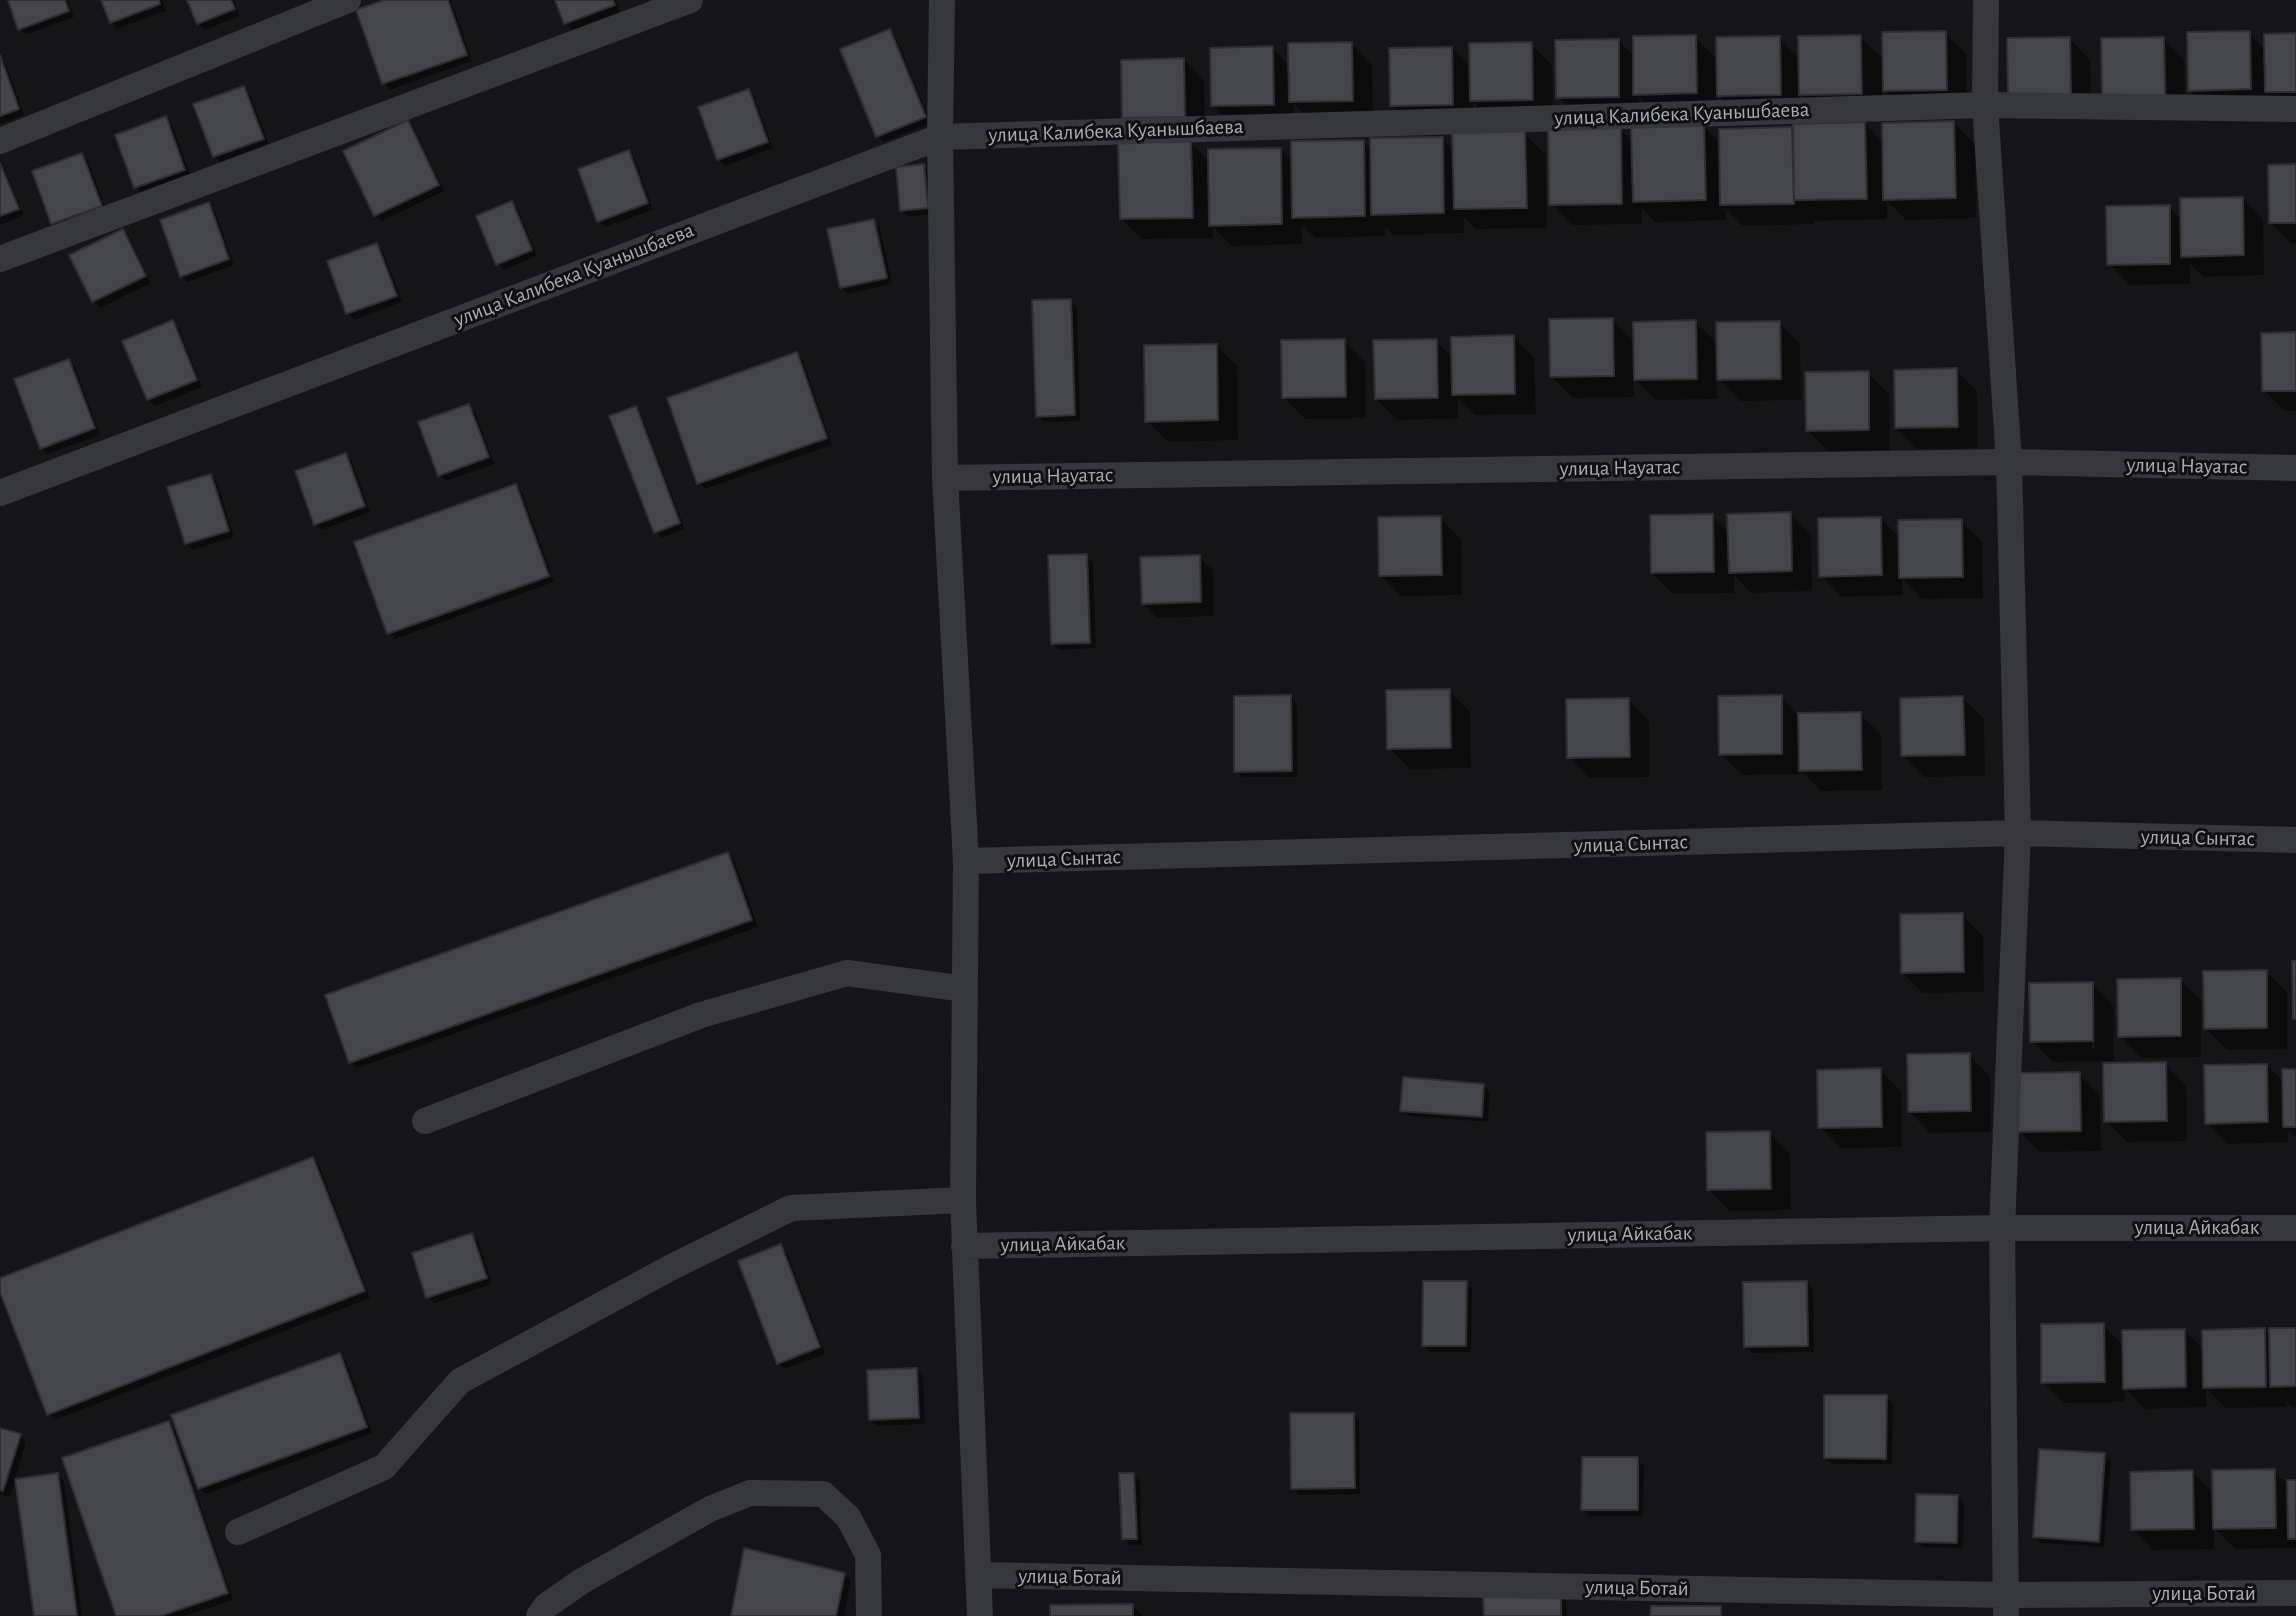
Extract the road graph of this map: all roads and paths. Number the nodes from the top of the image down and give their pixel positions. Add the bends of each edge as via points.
1 (348, 0) edge
2 (690, 0) edge
3 (942, 0) edge
4 (1986, 0) edge
5 (1985, 105) junction
6 (2296, 109) edge
7 (940, 137) junction
8 (0, 141) edge
9 (0, 259) edge
10 (2009, 462) junction
11 (2296, 468) edge
12 (944, 478) junction
13 (0, 493) edge
14 (2018, 833) junction
15 (2296, 840) edge
16 (966, 862) junction
17 (965, 989) junction
18 (425, 1121) dead end
19 (962, 1200) junction
20 (2002, 1228) junction
21 (2296, 1228) edge
22 (964, 1246) junction
23 (238, 1532) dead end
24 (978, 1575) junction
25 (2296, 1593) edge
26 (2006, 1605) edge
27 (539, 1616) edge
28 (869, 1616) edge
29 (980, 1616) edge

1 - 8 street
2 - 9 street
3 - 7 street
4 - 5 street
5 - 6 street, улица Калибека Куанышбаева
5 - 7 street, улица Калибека Куанышбаева
5 - 10 street
7 - 12 street
7 - 13 street, улица Калибека Куанышбаева
10 - 11 street, улица Науатас
10 - 12 street, улица Науатас
10 - 14 street
12 - 16 street
14 - 15 street, улица Сынтас
14 - 16 street, улица Сынтас
14 - 20 street
16 - 17 street
17 - 18 street via 847,973 701,1015
17 - 19 street
19 - 22 street
19 - 23 street via 791,1208 460,1381 384,1467
20 - 21 street, улица Айкабак
20 - 22 street, улица Айкабак
20 - 26 street
22 - 24 street
24 - 26 street, улица Ботай
24 - 29 street
25 - 26 street, улица Ботай
27 - 28 street via 582,1581 710,1509 750,1493 823,1494 848,1517 868,1555

